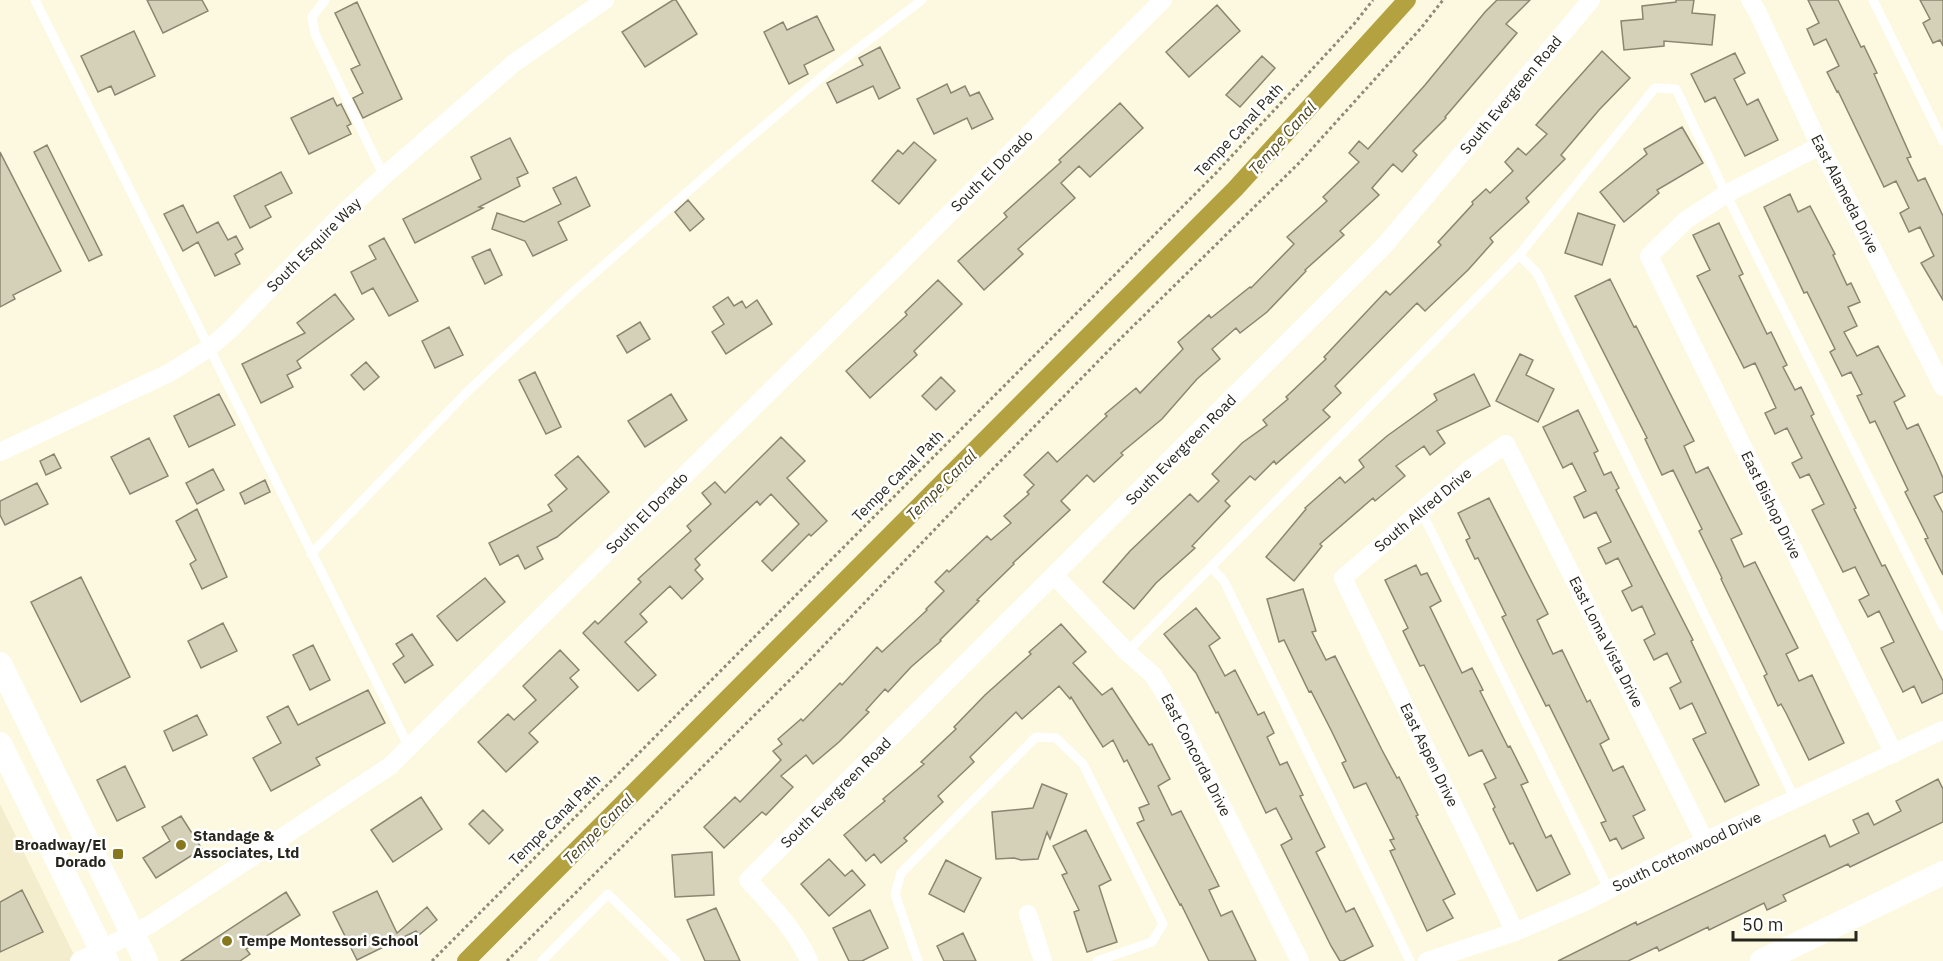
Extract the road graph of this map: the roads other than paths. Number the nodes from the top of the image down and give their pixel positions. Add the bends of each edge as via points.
1 (35, 0) edge
2 (325, 0) edge
3 (605, 0) edge
4 (922, 0) edge
5 (1163, 0) edge
6 (1591, 0) edge
7 (1750, 0) edge
8 (1873, 0) edge
9 (1943, 141) edge
10 (1820, 146) junction
11 (384, 176) junction
12 (1726, 194) junction
13 (1519, 255) junction
14 (209, 348) junction
15 (1943, 387) edge
16 (1506, 444) joint
17 (0, 452) edge
18 (1421, 511) junction
19 (311, 554) junction
20 (1211, 567) junction
21 (1055, 576) junction
22 (1343, 579) joint
23 (1943, 626) edge
24 (1127, 652) junction
25 (0, 664) edge
26 (1943, 730) edge
27 (0, 744) edge
28 (409, 747) junction
29 (1894, 754) junction
30 (1795, 799) junction
31 (1705, 841) junction
32 (1943, 873) edge
33 (1609, 890) junction
34 (1028, 914) dead end
35 (1515, 932) junction
36 (133, 934) junction
37 (105, 955) edge
38 (79, 961) edge
39 (147, 961) edge
40 (542, 961) edge
41 (676, 961) edge
42 (809, 961) edge
43 (918, 961) edge
44 (1043, 961) edge
45 (1097, 961) edge
46 (1300, 961) edge
47 (1410, 961) edge
48 (1426, 961) edge
49 (1762, 961) edge

1 - 14 lane
2 - 11 lane via 312,17 315,34
3 - 11 street, South Esquire Way via 514,63
4 - 19 lane via 831,69 572,293 467,392
5 - 28 street, South El Dorado
6 - 21 street, South Evergreen Road via 1384,246
7 - 10 street, East Alameda Drive
8 - 9 lane
10 - 12 street
10 - 15 street, East Alameda Drive
11 - 14 street, South Esquire Way
12 - 13 lane via 1676,89 1655,88
12 - 23 lane
12 - 29 street, East Bishop Drive via 1686,220 1649,256
13 - 20 lane
13 - 30 lane via 1537,273
14 - 17 street, South Esquire Way via 169,373
14 - 19 lane
16 - 18 street, South Allred Drive
16 - 31 street, East Loma Vista Drive
18 - 22 street, South Allred Drive
18 - 33 lane
19 - 28 lane
20 - 24 lane
20 - 47 lane via 1224,581
21 - 24 street, East Concorda Drive
21 - 42 street, South Evergreen Road via 748,879 781,916
22 - 35 street, East Aspen Drive
24 - 46 street, East Concorda Drive via 1153,675 1171,704
25 - 36 main road
26 - 29 street, South Cottonwood Drive
27 - 37 main road
28 - 36 street, South El Dorado via 390,766
29 - 30 street, South Cottonwood Drive
30 - 31 street, South Cottonwood Drive
31 - 33 street, South Cottonwood Drive
32 - 49 main road
33 - 35 street, South Cottonwood Drive
34 - 44 street
35 - 48 street, South Cottonwood Drive
36 - 37 street, South El Dorado
36 - 39 main road
37 - 38 street, South El Dorado
40 - 41 lane via 608,894
43 - 45 lane via 895,894 901,873 1036,737 1056,738 1083,764 1162,924 1152,942

